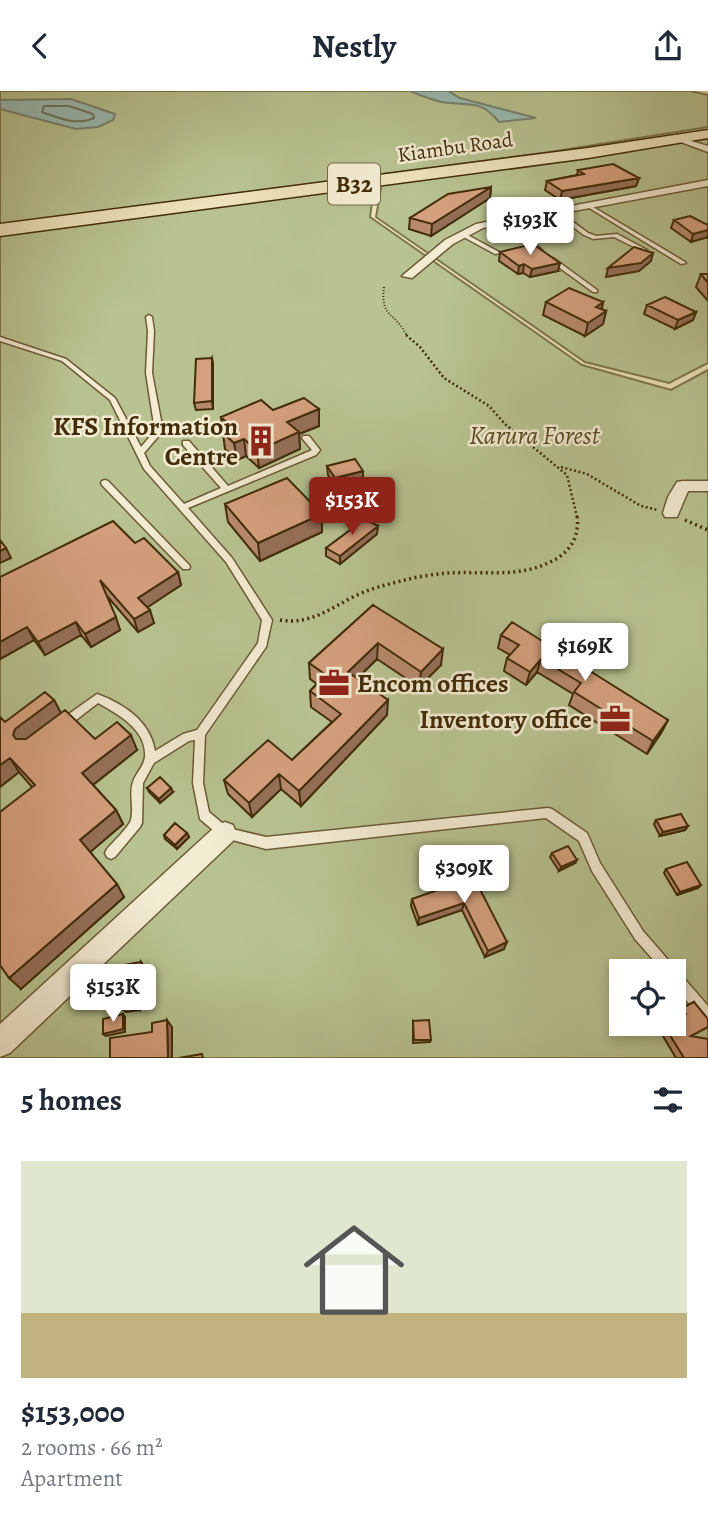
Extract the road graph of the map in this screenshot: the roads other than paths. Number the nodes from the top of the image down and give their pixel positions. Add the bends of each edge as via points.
1 (708, 134) edge
2 (681, 139) junction
3 (708, 149) edge
4 (708, 183) edge
5 (588, 205) junction
6 (555, 211) junction
7 (508, 220) junction
8 (0, 230) edge
9 (462, 234) junction
10 (644, 250) edge
11 (497, 253) edge
12 (683, 263) dead end
13 (408, 277) dead end
14 (595, 291) dead end
15 (149, 317) dead end
16 (0, 339) edge
17 (306, 438) dead end
18 (186, 443) dead end
19 (141, 453) junction
20 (105, 483) dead end
21 (708, 486) edge
22 (226, 489) junction
23 (184, 507) junction
24 (671, 513) road end
25 (186, 567) dead end
26 (200, 734) junction
27 (49, 735) edge
28 (150, 760) junction
29 (225, 833) junction
30 (111, 853) dead end
31 (660, 959) edge
32 (686, 990) edge
33 (708, 1016) edge
34 (0, 1043) edge

1 - 2 highway, Kiambu Road / B32
2 - 3 street
2 - 8 highway, Kiambu Road / B32
4 - 5 street
5 - 6 street
5 - 12 lane
6 - 7 street
6 - 10 lane via 586,235 615,236
7 - 9 street
7 - 14 lane via 542,253
9 - 11 lane
9 - 13 street
15 - 19 lane via 149,373 159,431
16 - 19 lane via 64,361 113,399
17 - 22 lane via 316,450 313,453
18 - 22 lane
19 - 23 lane via 147,467
20 - 25 lane
21 - 24 street via 683,486
22 - 23 lane
23 - 26 lane via 229,560 267,620 263,644
26 - 28 lane
26 - 29 lane via 198,783 204,815
27 - 28 lane via 97,698 125,712 146,734
28 - 30 lane via 138,783 136,823
29 - 31 lane via 266,843 548,813 583,837 596,867
29 - 34 street
32 - 33 lane

